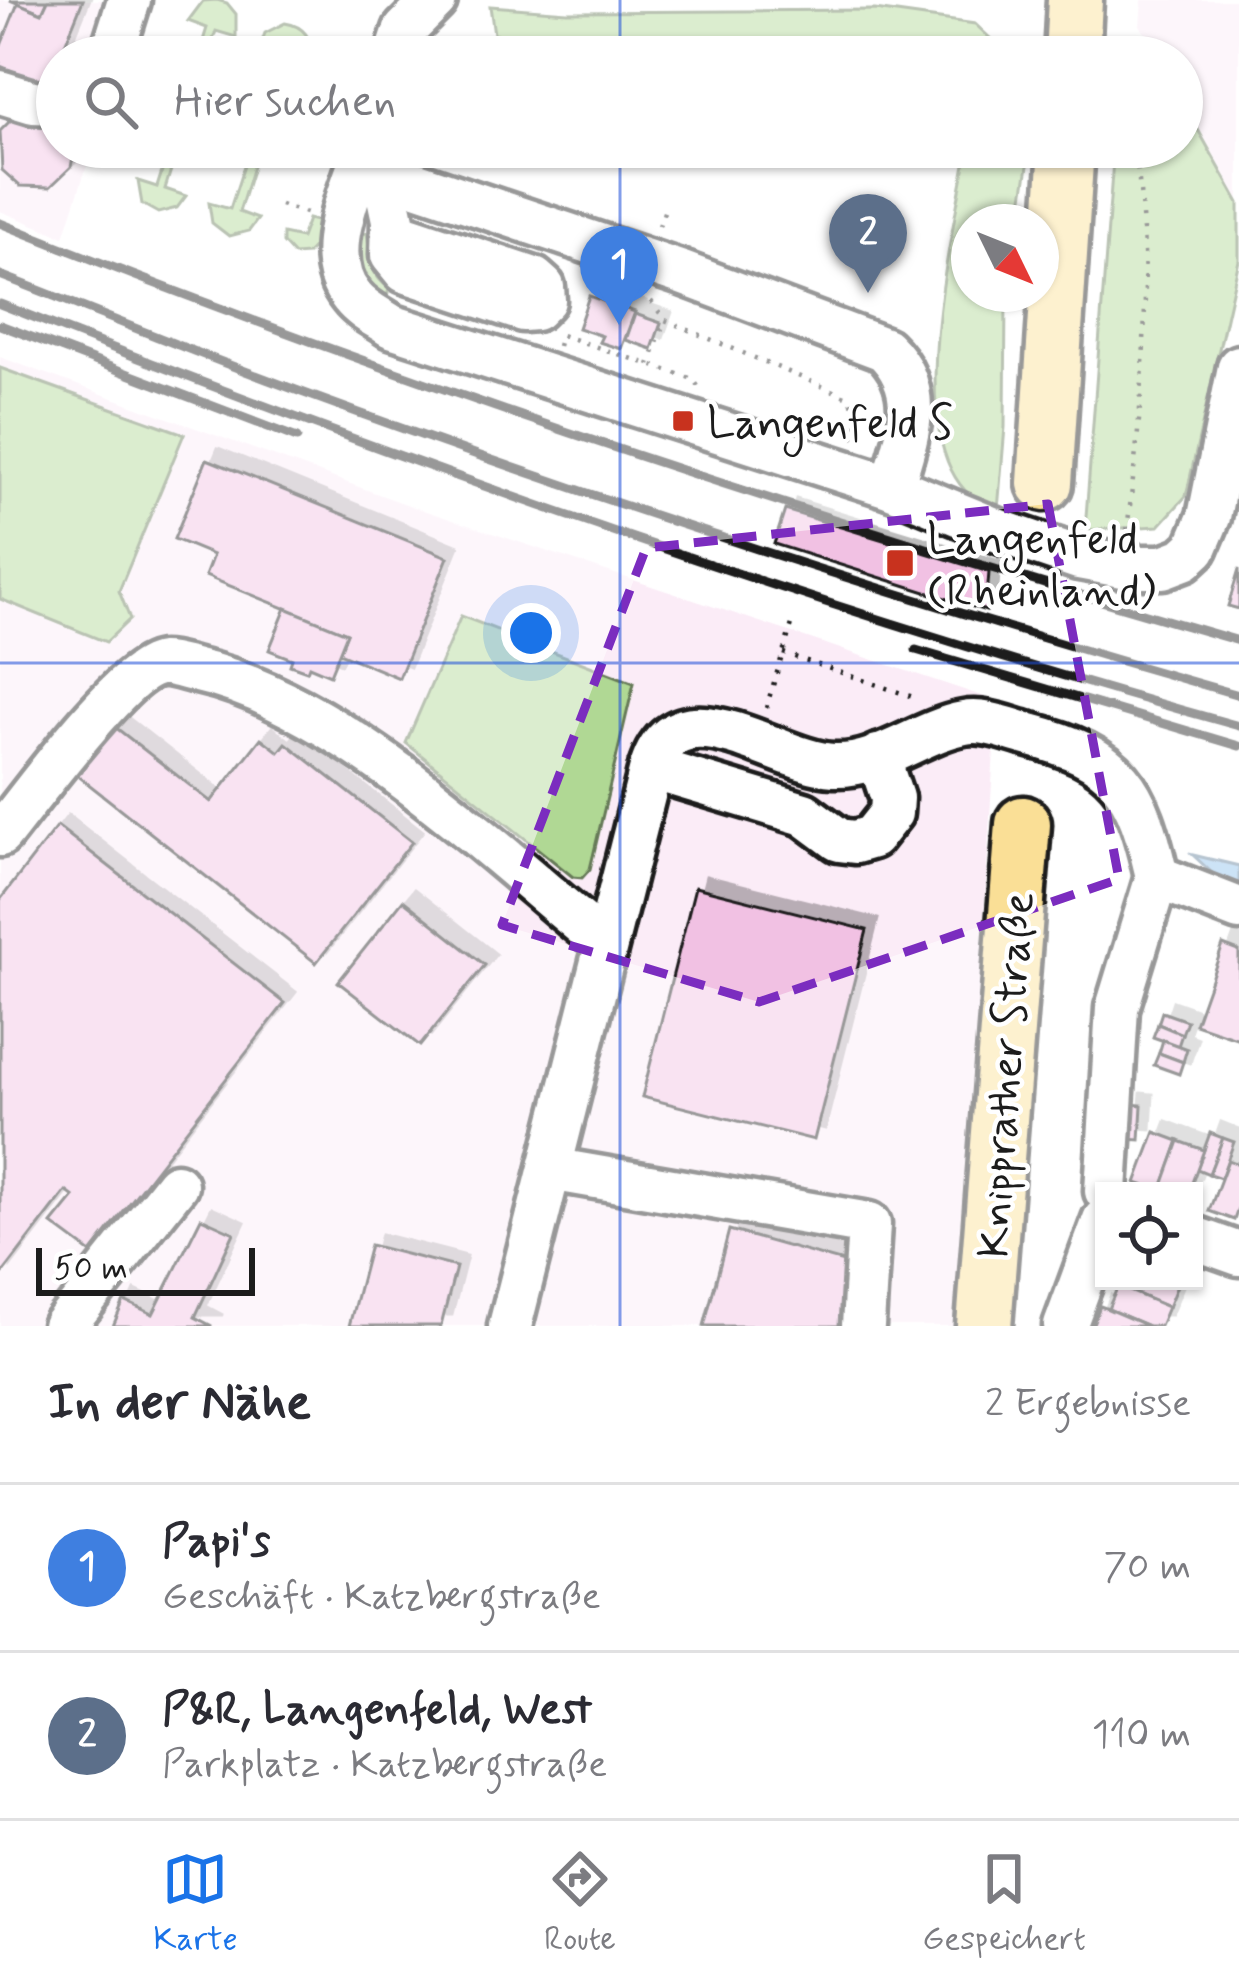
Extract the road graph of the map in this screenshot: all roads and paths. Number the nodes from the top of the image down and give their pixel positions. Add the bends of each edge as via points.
1 (129, 0) edge
2 (1076, 0) edge
3 (423, 3) edge
4 (118, 36) edge
5 (403, 36) edge
6 (1073, 36) edge
7 (0, 92) edge
8 (36, 99) edge
9 (367, 168) edge
10 (377, 168) edge
11 (410, 168) edge
12 (1066, 168) edge
13 (1137, 168) edge
14 (393, 232) dead end
15 (742, 335) dead end
16 (737, 349) junction
17 (555, 354) dead end
18 (1239, 367) edge
19 (854, 434) dead end
20 (1045, 483) dead end
21 (892, 487) junction
22 (1224, 520) edge
23 (1123, 566) junction
24 (792, 624) dead end
25 (783, 653) junction
26 (769, 699) dead end
27 (939, 705) dead end
28 (878, 756) junction
29 (650, 768) junction
30 (1023, 824) dead end
31 (0, 836) edge
32 (1157, 877) junction
33 (1239, 909) edge
34 (605, 943) junction
35 (550, 1169) junction
36 (1107, 1182) edge
37 (176, 1185) dead end
38 (1203, 1241) edge
39 (1095, 1245) edge
40 (1239, 1254) edge
41 (64, 1326) edge
42 (510, 1326) edge
43 (863, 1326) edge
44 (984, 1326) edge
45 (1066, 1326) edge

1 - 4 street
2 - 6 main road
3 - 5 street
7 - 8 street
9 - 21 street via 342,223 338,268 350,295 391,326
10 - 14 street
11 - 21 street via 884,349 901,364 911,391 911,422
12 - 20 main road
13 - 23 path via 1147,351
15 - 16 path
16 - 17 path via 665,320 650,364 562,334
16 - 19 path via 850,398 858,411
18 - 22 street
21 - 23 street via 999,531
22 - 23 street via 1184,559
24 - 25 path
25 - 26 path
25 - 27 path
28 - 29 street via 836,766 692,726 666,739
28 - 29 street via 891,813 872,837 855,842 803,814
28 - 32 street via 968,722 1065,744 1112,770 1144,819
29 - 34 street
30 - 44 main road, Knipprather Straße
31 - 34 street via 126,682 161,664 224,677 371,752
32 - 33 street
32 - 36 street via 1118,1008
34 - 35 street
35 - 42 street
35 - 43 street via 869,1224
37 - 41 street
38 - 40 street
39 - 45 street

